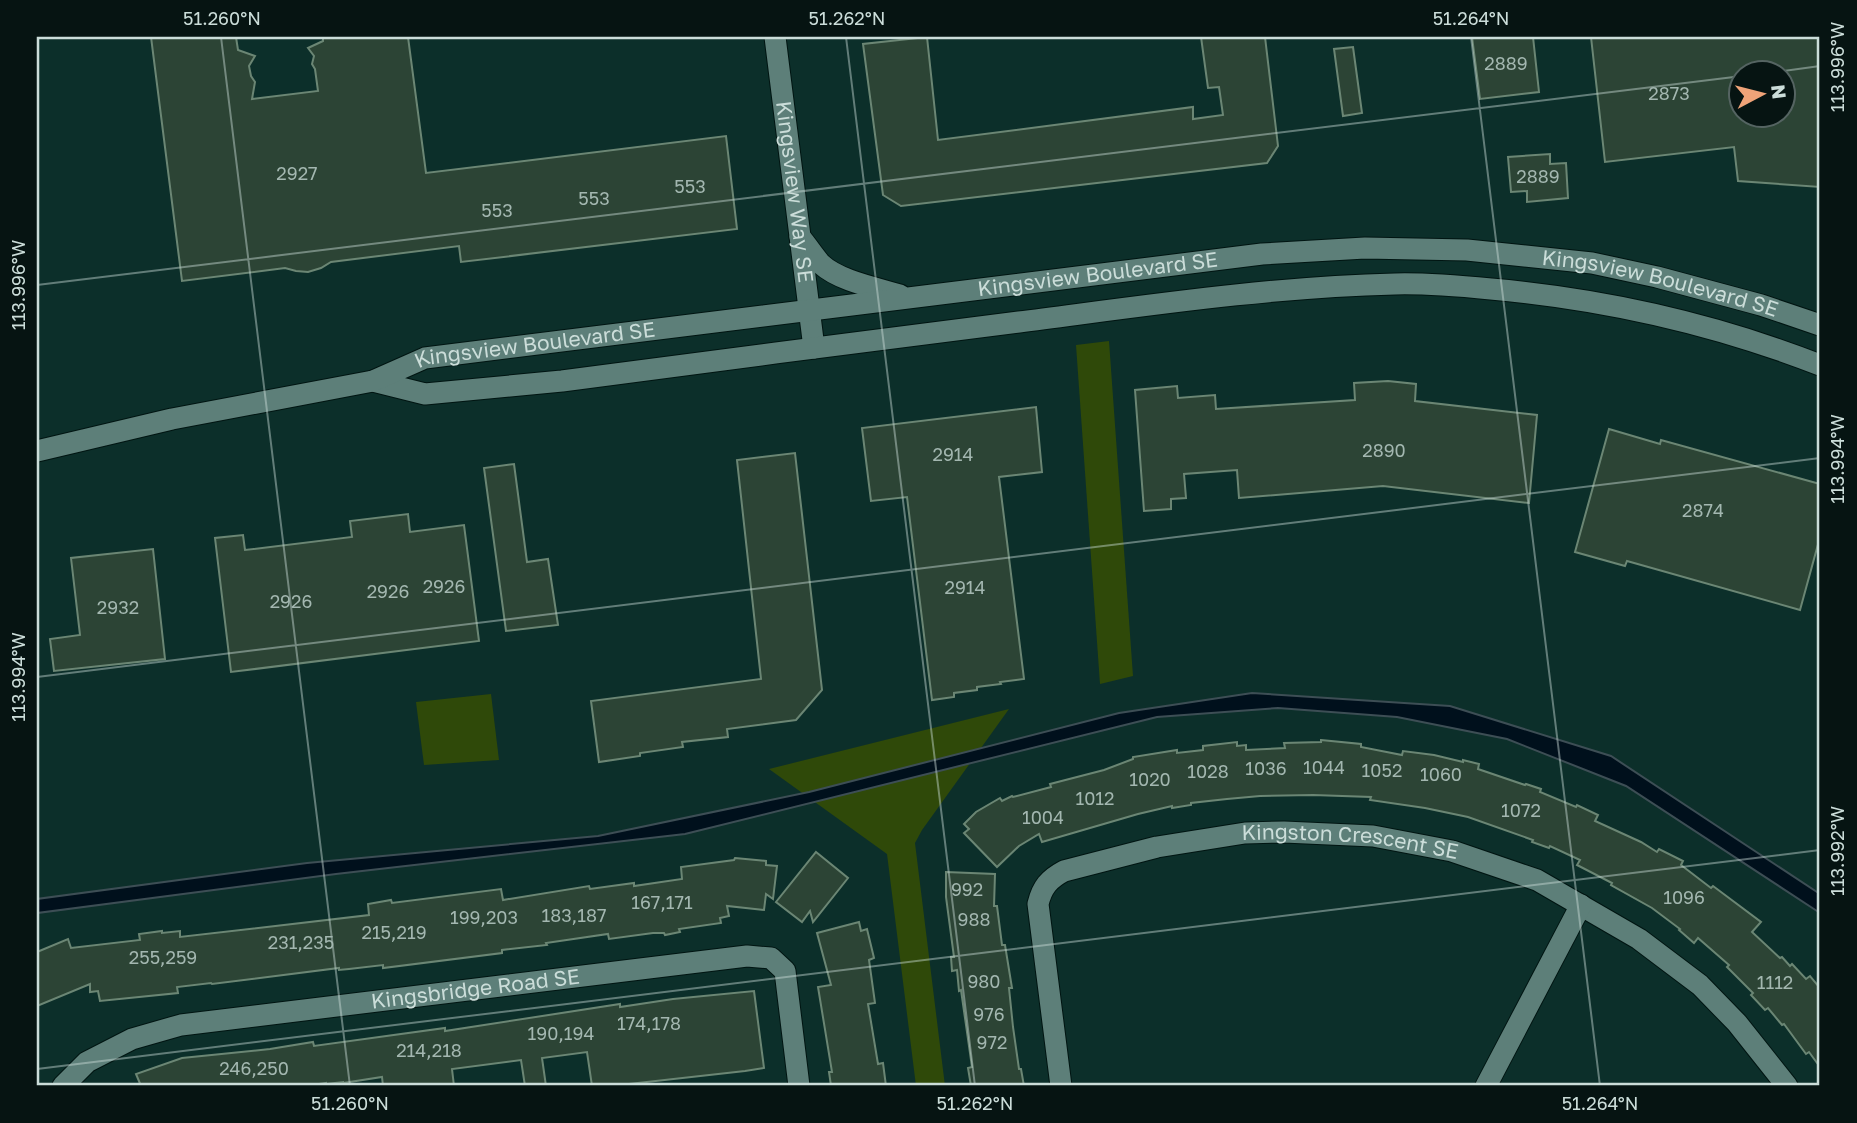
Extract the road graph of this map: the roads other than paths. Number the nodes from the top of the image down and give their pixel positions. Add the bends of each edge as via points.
1 (775, 37) edge
2 (800, 237) junction
3 (909, 297) junction
4 (810, 311) junction
5 (1820, 325) edge
6 (814, 348) junction
7 (1820, 365) edge
8 (373, 380) junction
9 (37, 451) edge
10 (1581, 905) junction
11 (63, 1086) edge
12 (799, 1086) edge
13 (1061, 1086) edge
14 (1486, 1086) edge
15 (1787, 1086) edge

1 - 2 main road, Kingsview Way SE
2 - 3 main road via 823,265 841,276
2 - 4 main road, Kingsview Way SE
3 - 4 main road, Kingsview Boulevard SE
3 - 5 main road, Kingsview Boulevard SE via 1262,254 1331,248 1445,249 1592,263 1657,276
4 - 6 main road, Kingsview Way SE
4 - 8 main road, Kingsview Boulevard SE via 425,358
6 - 7 main road, Kingsview Boulevard SE via 1266,292 1398,284 1587,300 1705,327
6 - 8 main road, Kingsview Boulevard SE via 425,394
8 - 9 main road, Kingsview Boulevard SE
10 - 13 main road, Kingston Crescent SE via 1537,880 1488,863 1373,835 1245,833 1157,847 1064,871 1045,885 1038,904
10 - 14 main road
10 - 15 main road, Kingston Crescent SE via 1639,939 1700,985 1738,1023
11 - 12 main road, Kingsbridge Road SE via 98,1056 132,1039 181,1025 747,956 771,958 785,971

